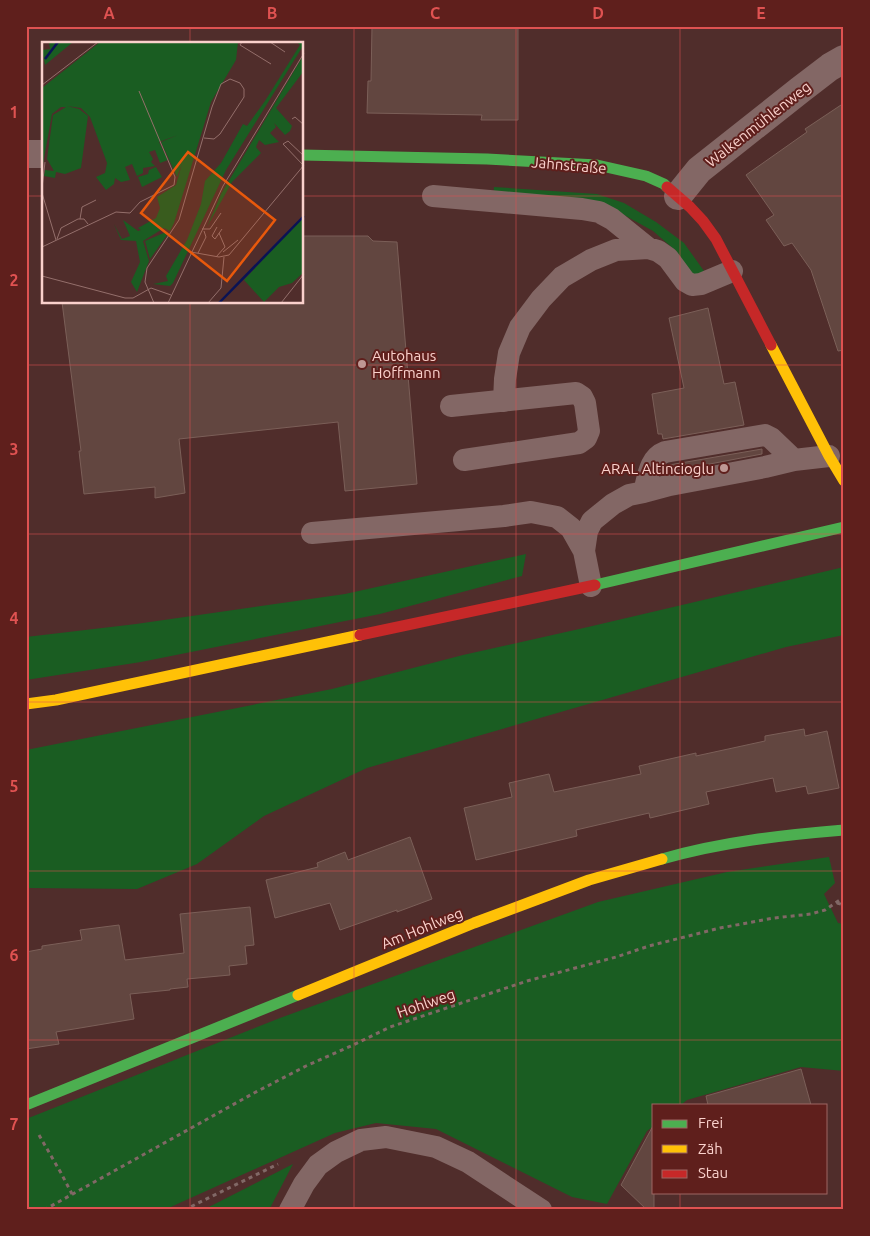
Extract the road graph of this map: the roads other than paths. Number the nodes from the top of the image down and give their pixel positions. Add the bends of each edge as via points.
1 (844, 60) edge
2 (26, 154) edge
3 (42, 154) edge
4 (304, 155) edge
5 (433, 196) dead end
6 (678, 196) junction
7 (648, 248) junction
8 (732, 271) junction
9 (504, 401) junction
10 (451, 406) dead end
11 (829, 456) junction
12 (464, 460) dead end
13 (794, 460) junction
14 (844, 481) edge
15 (644, 492) junction
16 (844, 527) edge
17 (312, 533) dead end
18 (584, 551) junction
19 (591, 586) junction
20 (26, 704) edge
21 (844, 830) edge
22 (26, 1105) edge
23 (290, 1210) edge
24 (541, 1210) edge

1 - 6 street, Walkenmühlenweg via 830,67 699,170
2 - 3 street
4 - 6 street, Jahnstraße via 597,165 646,176 664,184
5 - 7 lane via 599,212
6 - 8 street, Jahnstraße via 716,238
7 - 8 lane via 668,258 684,281 692,285
7 - 9 lane via 616,250 591,260 562,277 541,299 520,327 509,353
8 - 11 street, Jahnstraße
9 - 10 lane
9 - 12 lane via 576,393 585,403 589,431 579,443
11 - 13 lane
11 - 14 street, Jahnstraße
13 - 15 lane
13 - 15 lane via 765,435 665,452 655,458
15 - 18 lane via 629,495 592,521
16 - 19 street
17 - 18 lane via 531,512 557,517 571,528
18 - 19 lane
19 - 20 street
21 - 22 street, Am Hohlweg via 690,851 589,880 456,930
23 - 24 lane via 318,1165 361,1140 386,1137 436,1147 468,1162

